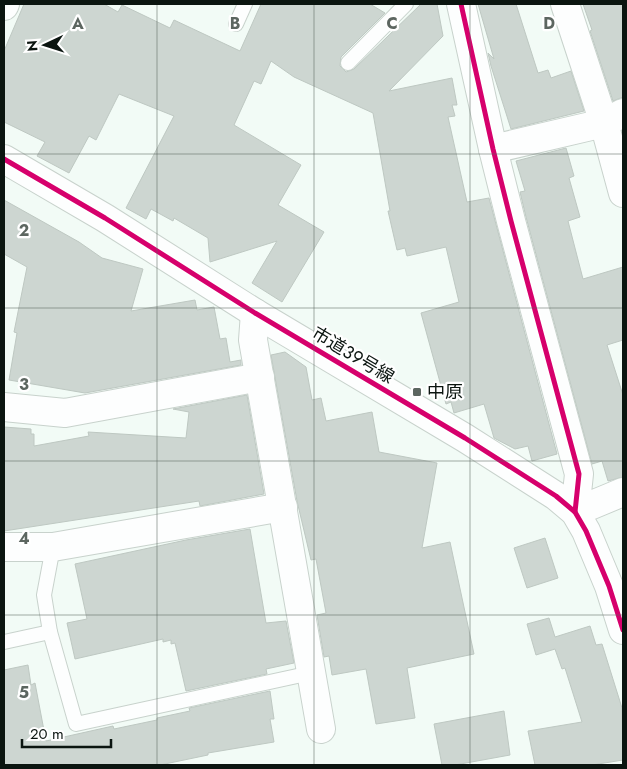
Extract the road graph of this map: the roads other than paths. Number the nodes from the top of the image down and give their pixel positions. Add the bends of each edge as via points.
1 (245, 4) edge
2 (406, 4) edge
3 (461, 4) edge
4 (565, 4) edge
5 (236, 24) dead end
6 (348, 63) dead end
7 (613, 118) edge
8 (493, 149) junction
9 (4, 159) edge
10 (623, 193) edge
11 (255, 313) junction
12 (260, 376) junction
13 (4, 407) edge
14 (623, 492) edge
15 (283, 507) junction
16 (575, 512) junction
17 (4, 547) edge
18 (53, 547) junction
19 (623, 630) edge
20 (50, 632) junction
21 (4, 642) edge
22 (311, 672) junction
23 (321, 729) dead end

1 - 5 lane
2 - 6 lane
3 - 8 street
4 - 7 street
7 - 8 street
7 - 10 street
8 - 16 street via 579,474
9 - 11 street, 市道39号線 via 105,218
11 - 12 street via 253,340
11 - 16 street, 市道39号線 via 536,482
12 - 13 street via 65,413
12 - 15 street
14 - 16 street
15 - 18 street
15 - 22 street
16 - 19 street, 市道39号線 via 600,565
17 - 18 street
18 - 20 lane via 44,595
20 - 21 lane
20 - 22 lane via 76,724
22 - 23 street

